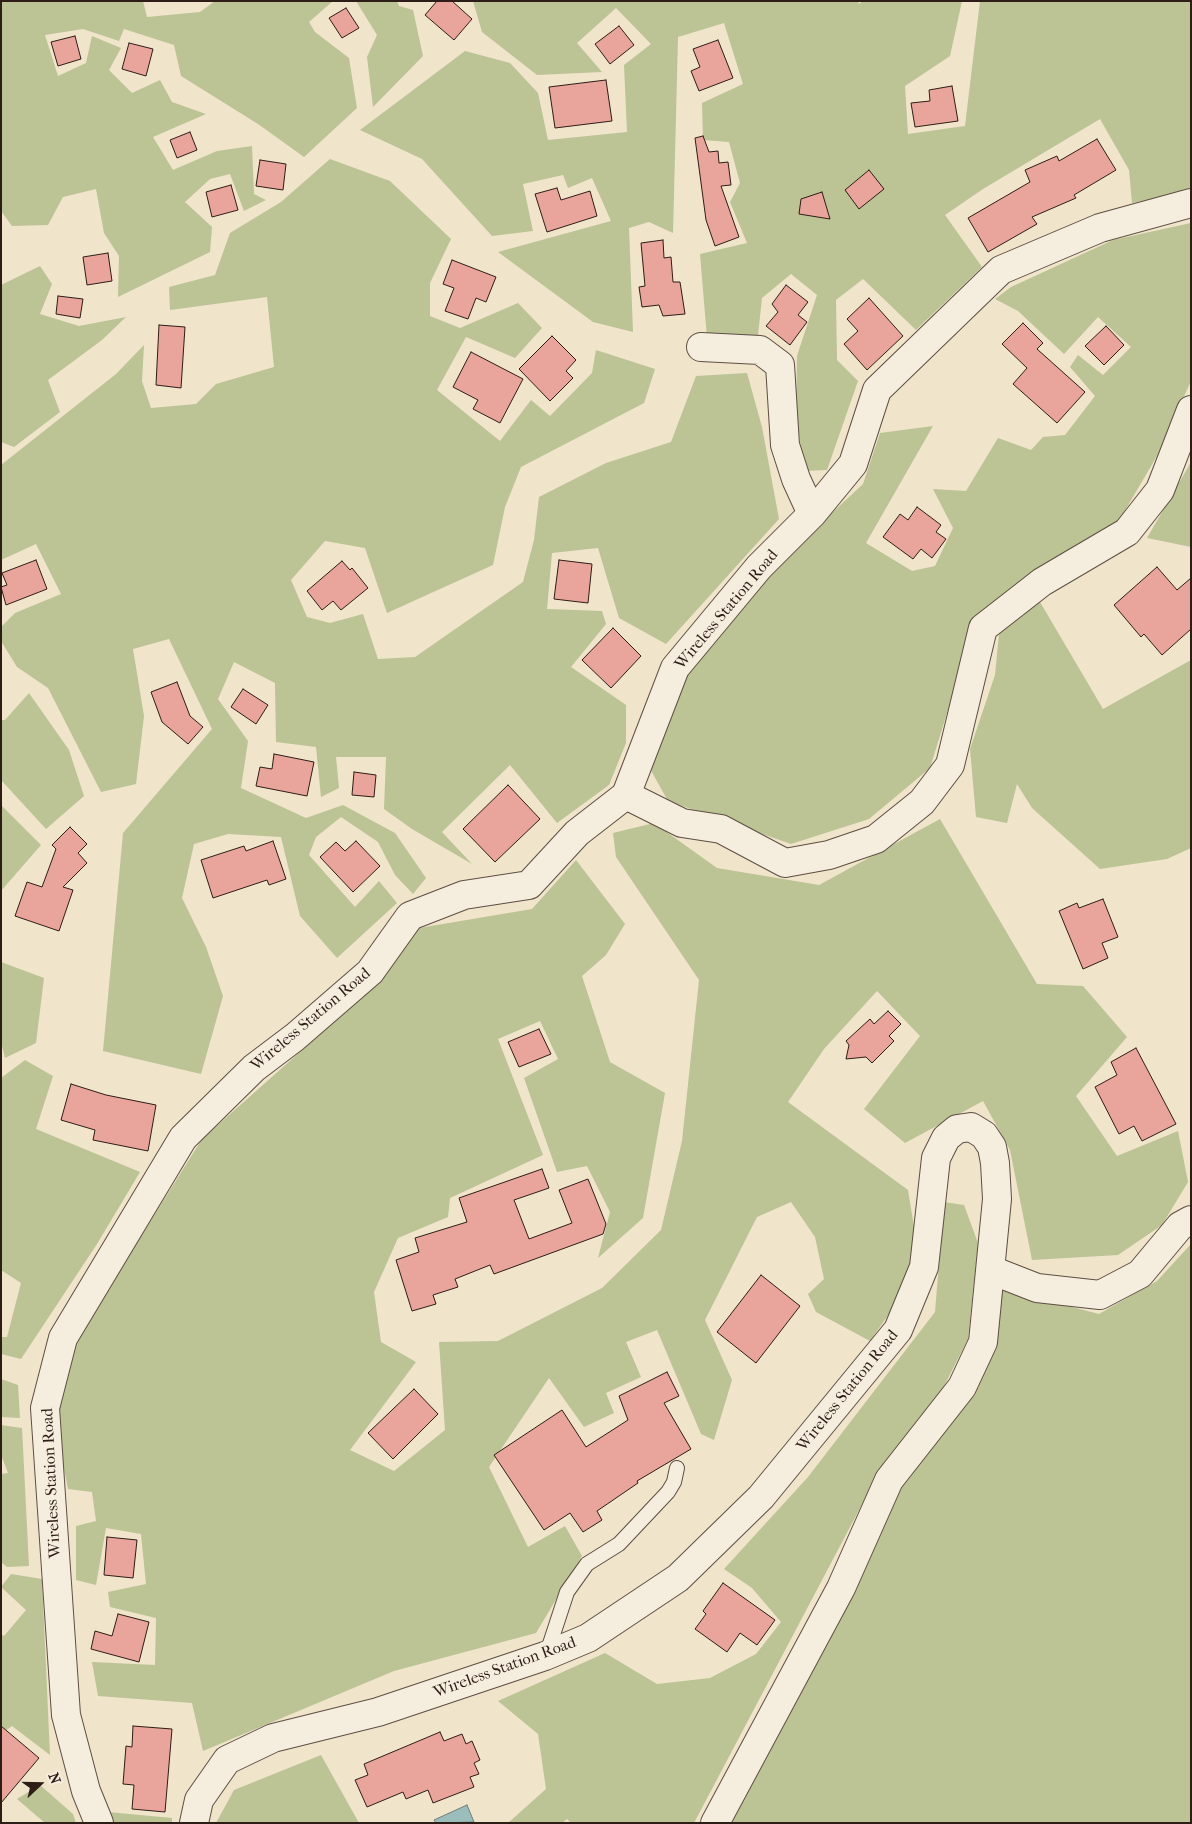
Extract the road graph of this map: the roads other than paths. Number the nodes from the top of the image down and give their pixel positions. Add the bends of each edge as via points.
1 (1191, 203) edge
2 (701, 347) dead end
3 (1191, 410) edge
4 (812, 514) junction
5 (626, 795) junction
6 (1191, 1220) edge
7 (991, 1270) junction
8 (677, 1468) dead end
9 (545, 1656) junction
10 (100, 1823) edge
11 (194, 1823) edge
12 (715, 1823) edge

1 - 4 street, Wireless Station Road via 1100,228 1001,270 877,390 853,464
2 - 4 street via 760,350 780,365 785,445
3 - 5 street via 1160,490 1127,532 1042,582 983,628 950,765 922,802 876,839 829,855 786,863 721,830 682,823
4 - 5 street, Wireless Station Road via 759,566 675,668
5 - 10 street, Wireless Station Road via 576,833 529,886 464,895 410,916 370,972 296,1037 254,1068 183,1138 63,1338 46,1408 66,1715 86,1791
6 - 7 street via 1180,1226 1140,1274 1100,1295 1037,1288
7 - 9 street, Wireless Station Road via 997,1198 992,1147 984,1135 971,1127 957,1129 946,1138 936,1158 924,1267 898,1330 761,1496 678,1578 588,1638
7 - 12 street, Wireless Station Road via 983,1342 962,1387 889,1480 841,1588
8 - 9 lane via 668,1492 619,1544 587,1564 567,1592
9 - 11 street, Wireless Station Road via 378,1712 273,1738 227,1760 199,1800

